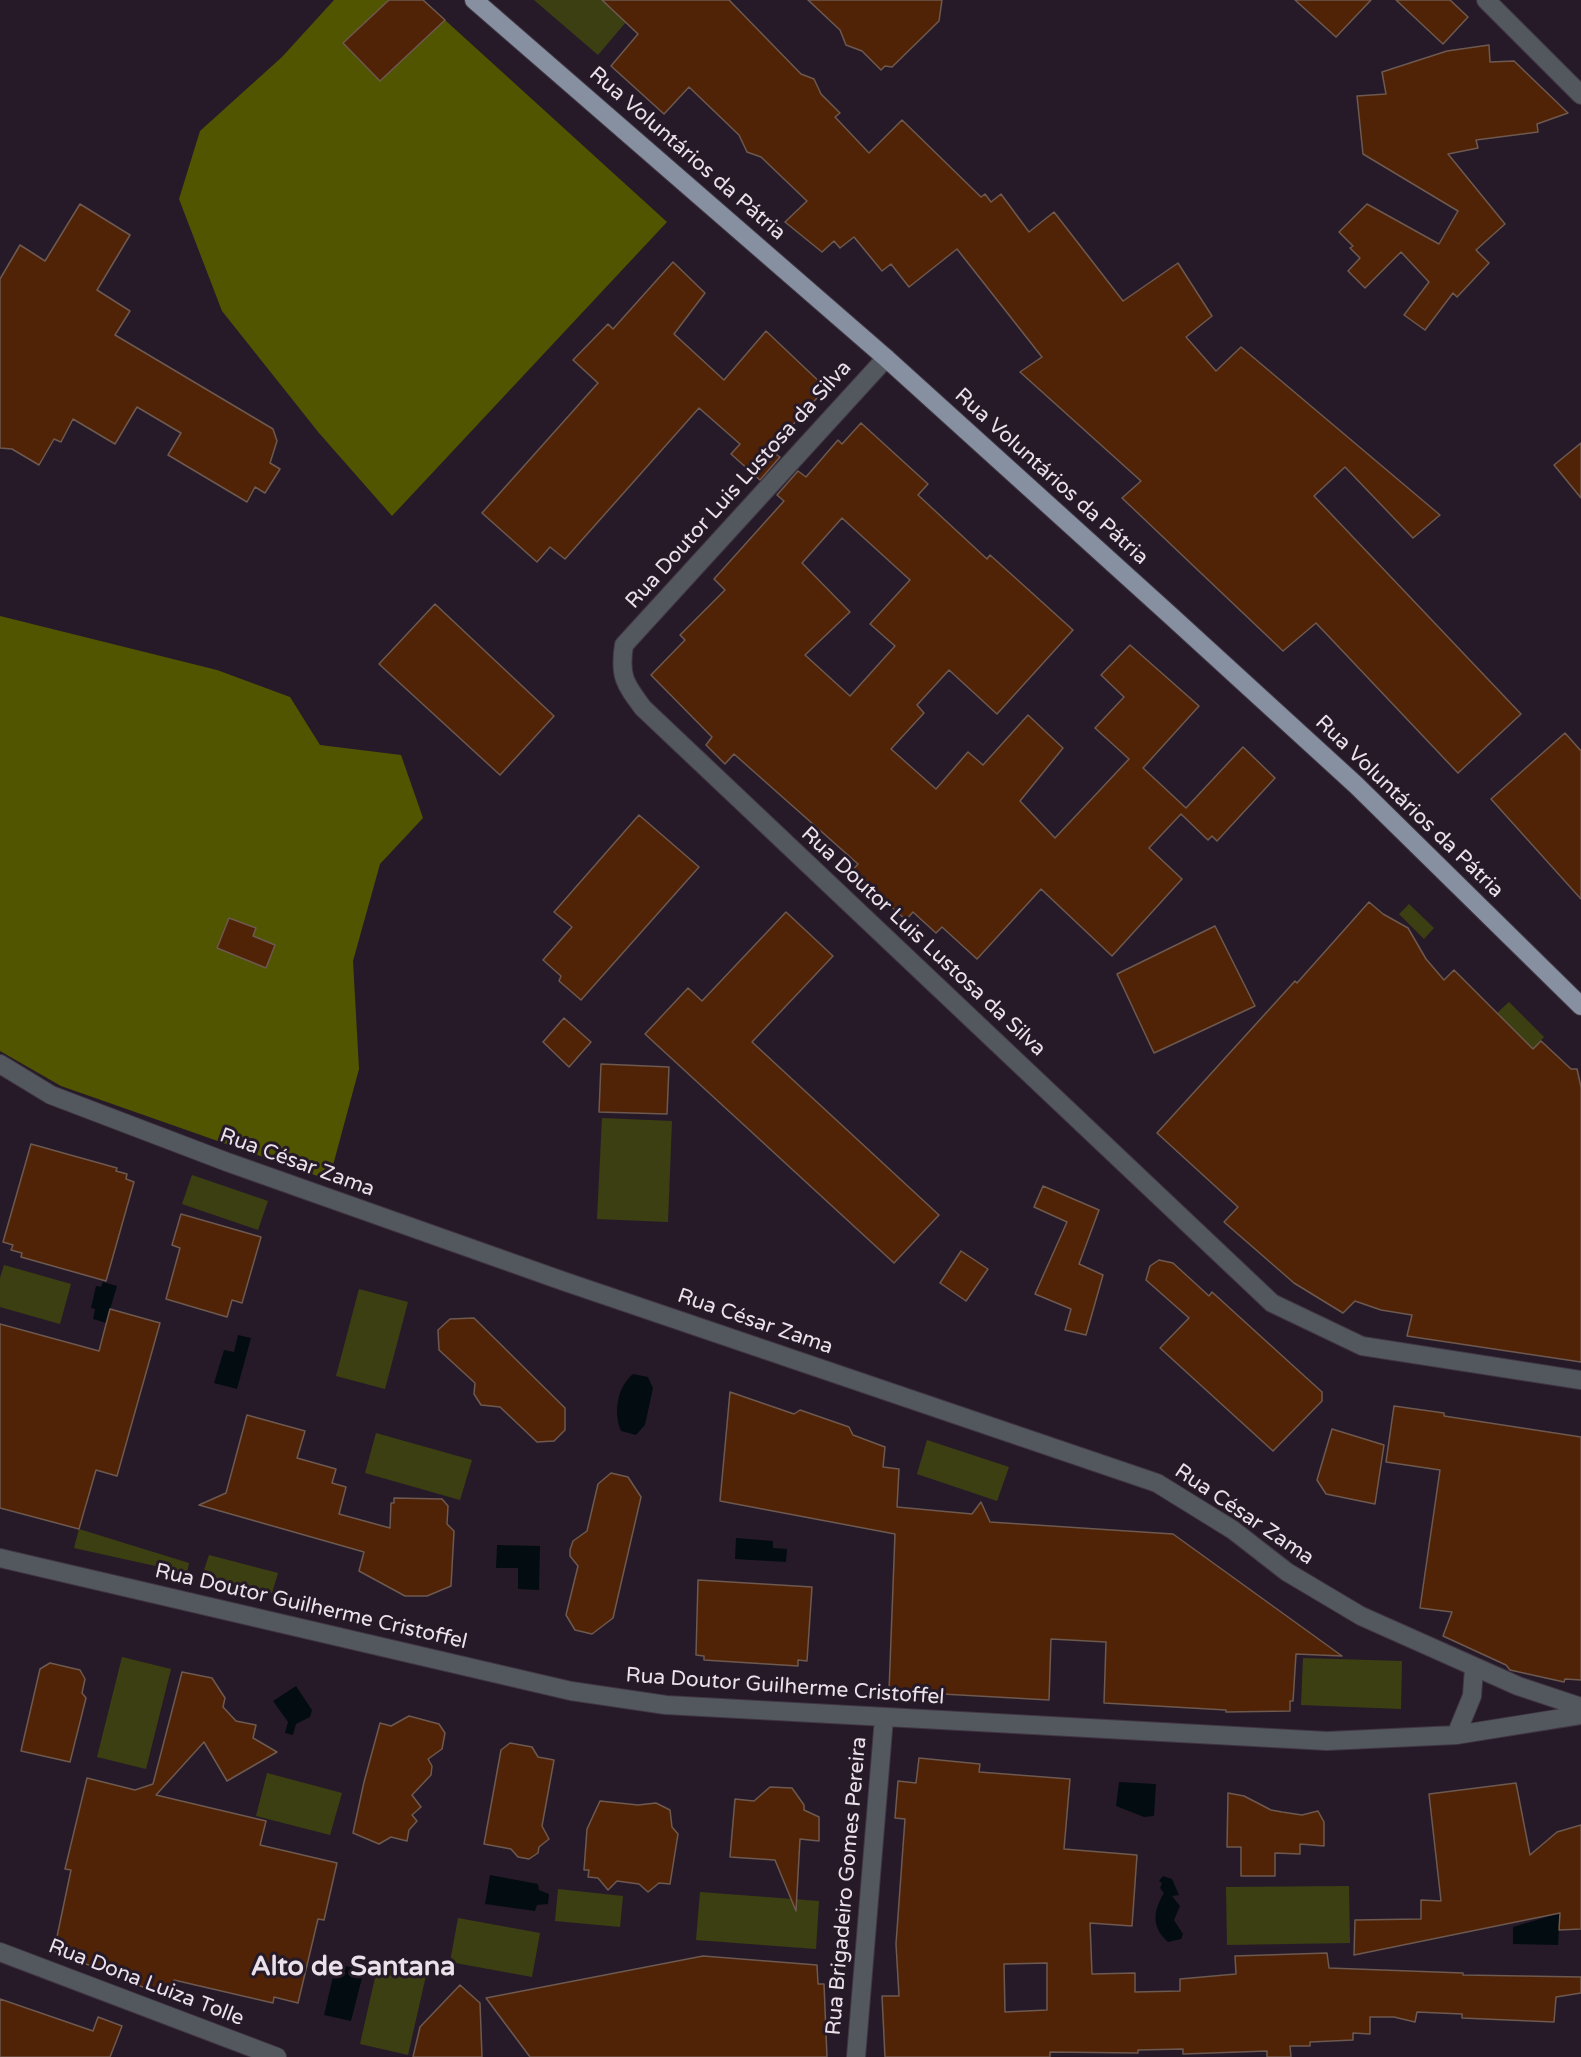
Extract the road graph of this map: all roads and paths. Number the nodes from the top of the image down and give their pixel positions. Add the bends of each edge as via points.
1 (474, 0) edge
2 (1486, 0) edge
3 (1577, 86) edge
4 (886, 358) junction
5 (1581, 1006) edge
6 (0, 1064) edge
7 (1581, 1380) edge
8 (0, 1558) edge
9 (1474, 1668) junction
10 (1581, 1707) edge
11 (1581, 1715) edge
12 (884, 1718) junction
13 (1456, 1735) junction
14 (0, 1952) edge
15 (277, 2057) edge
16 (856, 2057) edge

1 - 4 main road, Rua Voluntários da Pátria
2 - 3 street
4 - 5 main road, Rua Voluntários da Pátria via 1356,785
4 - 7 street, Rua Doutor Luis Lustosa da Silva via 624,645 620,667 626,685 643,708 1272,1303 1362,1346
6 - 9 street, Rua César Zama via 51,1095 227,1162 574,1285 1157,1483 1233,1530 1287,1572 1360,1616
8 - 12 street, Rua Doutor Guilherme Cristoffel via 571,1691 666,1705
9 - 10 street, Rua César Zama
9 - 13 street via 1472,1696
11 - 13 street, Rua Doutor Guilherme Cristoffel
12 - 13 street, Rua Doutor Guilherme Cristoffel via 1327,1741
12 - 16 street, Rua Brigadeiro Gomes Pereira
14 - 15 street, Rua Dona Luiza Tolle

